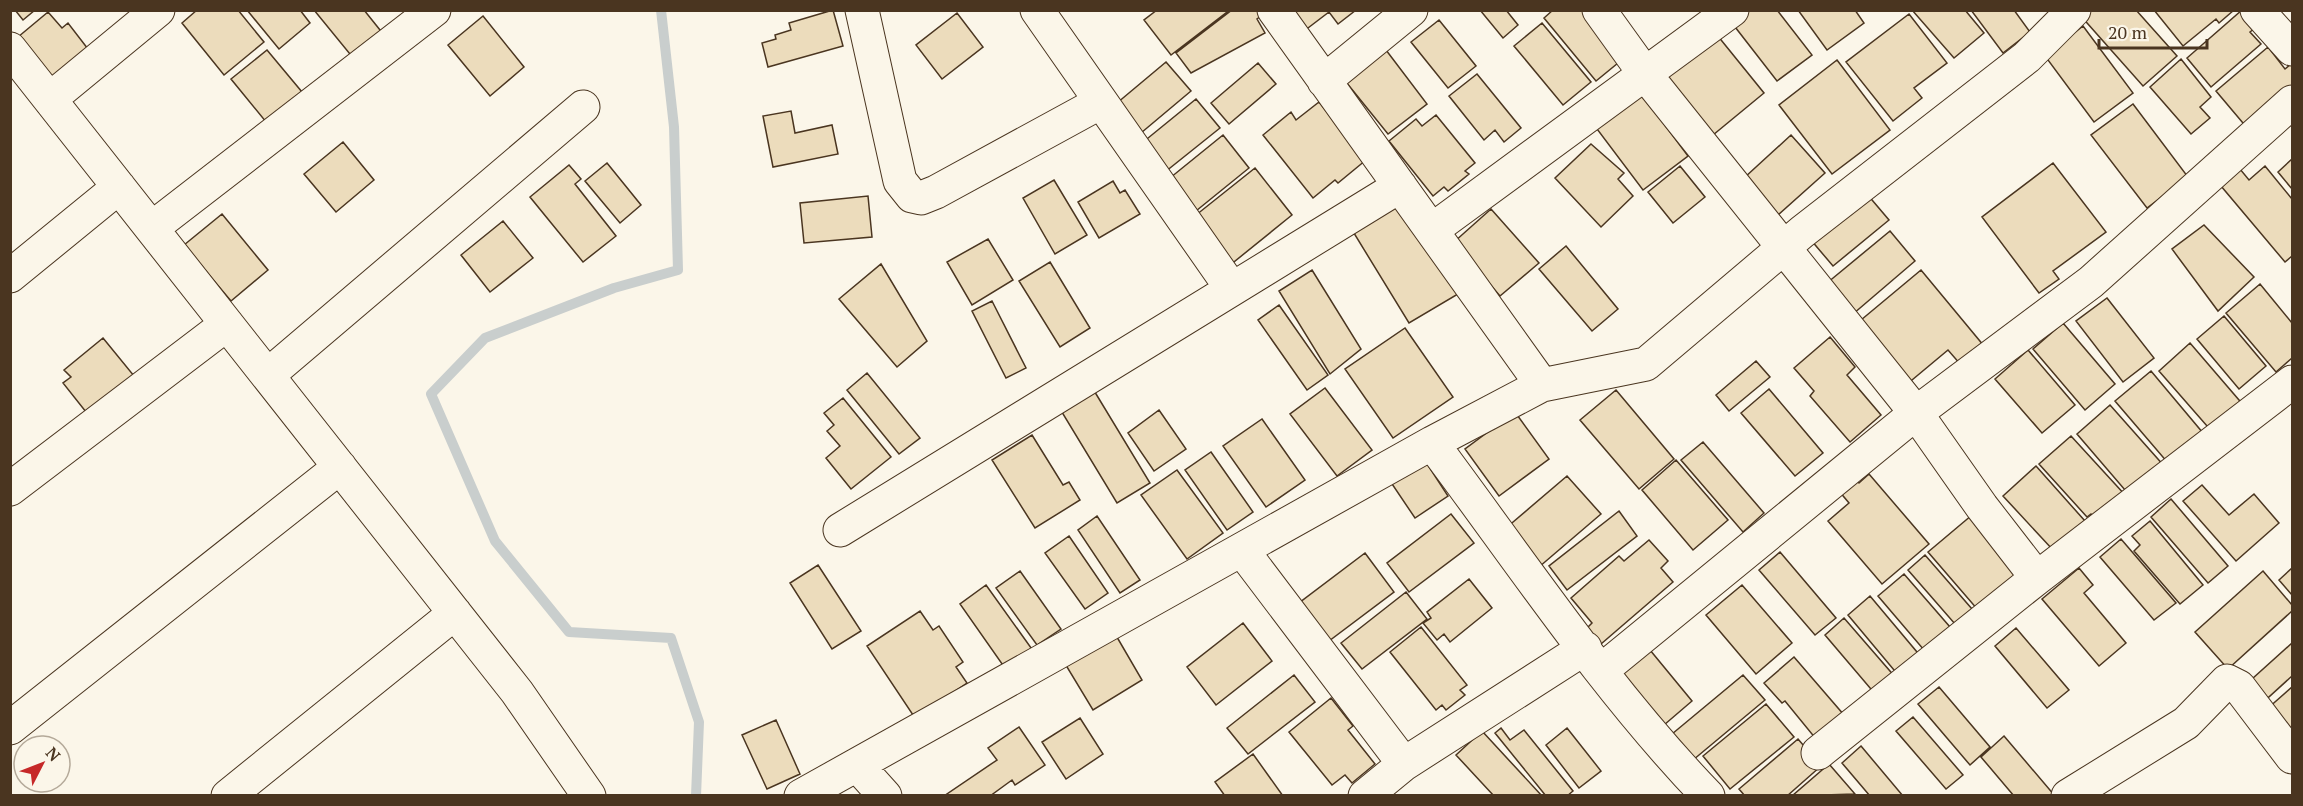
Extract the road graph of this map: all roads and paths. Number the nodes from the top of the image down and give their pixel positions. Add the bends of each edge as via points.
1 (158, 10) edge
2 (434, 10) edge
3 (862, 10) edge
4 (1037, 10) edge
5 (1274, 10) edge
6 (1411, 10) edge
7 (1599, 10) edge
8 (1732, 10) edge
9 (2074, 10) edge
10 (2257, 10) edge
11 (2292, 49) edge
12 (12, 54) edge
13 (1645, 74) junction
14 (1324, 81) junction
15 (50, 99) junction
16 (1101, 102) junction
17 (2292, 102) edge
18 (583, 107) dead end
19 (1400, 186) junction
20 (119, 187) junction
21 (152, 228) junction
22 (1432, 230) junction
23 (1785, 247) junction
24 (10, 276) edge
25 (1232, 289) junction
26 (227, 324) junction
27 (268, 375) junction
28 (2292, 382) edge
29 (1542, 385) junction
30 (1916, 413) junction
31 (1432, 443) junction
32 (340, 467) junction
33 (10, 489) edge
34 (840, 530) dead end
35 (1242, 550) junction
36 (2037, 578) junction
37 (455, 613) junction
38 (1594, 659) junction
39 (10, 728) edge
40 (1818, 753) dead end
41 (2292, 757) edge
42 (1404, 764) junction
43 (858, 766) junction
44 (228, 795) edge
45 (589, 795) edge
46 (801, 795) edge
47 (885, 795) edge
48 (1365, 795) edge
49 (1708, 795) edge
50 (2068, 795) edge

1 - 15 street
2 - 21 street
3 - 16 street via 900,181 912,196 921,198 936,192
4 - 16 street
5 - 14 street
6 - 14 street
7 - 13 street
8 - 13 street
9 - 23 street via 2027,57
10 - 11 street
12 - 15 street
13 - 22 street
13 - 23 street
14 - 19 street
15 - 20 street
16 - 25 street
17 - 30 street via 2091,282
18 - 27 street
19 - 22 street
19 - 25 street
20 - 21 street
20 - 24 street
21 - 26 street
22 - 29 street
23 - 29 street via 1646,364
23 - 30 street
25 - 34 street
26 - 27 street
26 - 33 street
27 - 32 street
28 - 36 street
29 - 31 street
30 - 36 street
30 - 38 street
31 - 35 street
31 - 38 street
32 - 37 street
32 - 39 street
35 - 42 street
35 - 43 street
36 - 40 street
37 - 44 street
37 - 45 street via 517,692
38 - 42 street
38 - 49 street
41 - 50 street via 2239,687 2227,681 2187,723
42 - 48 street
43 - 46 street
43 - 47 street

